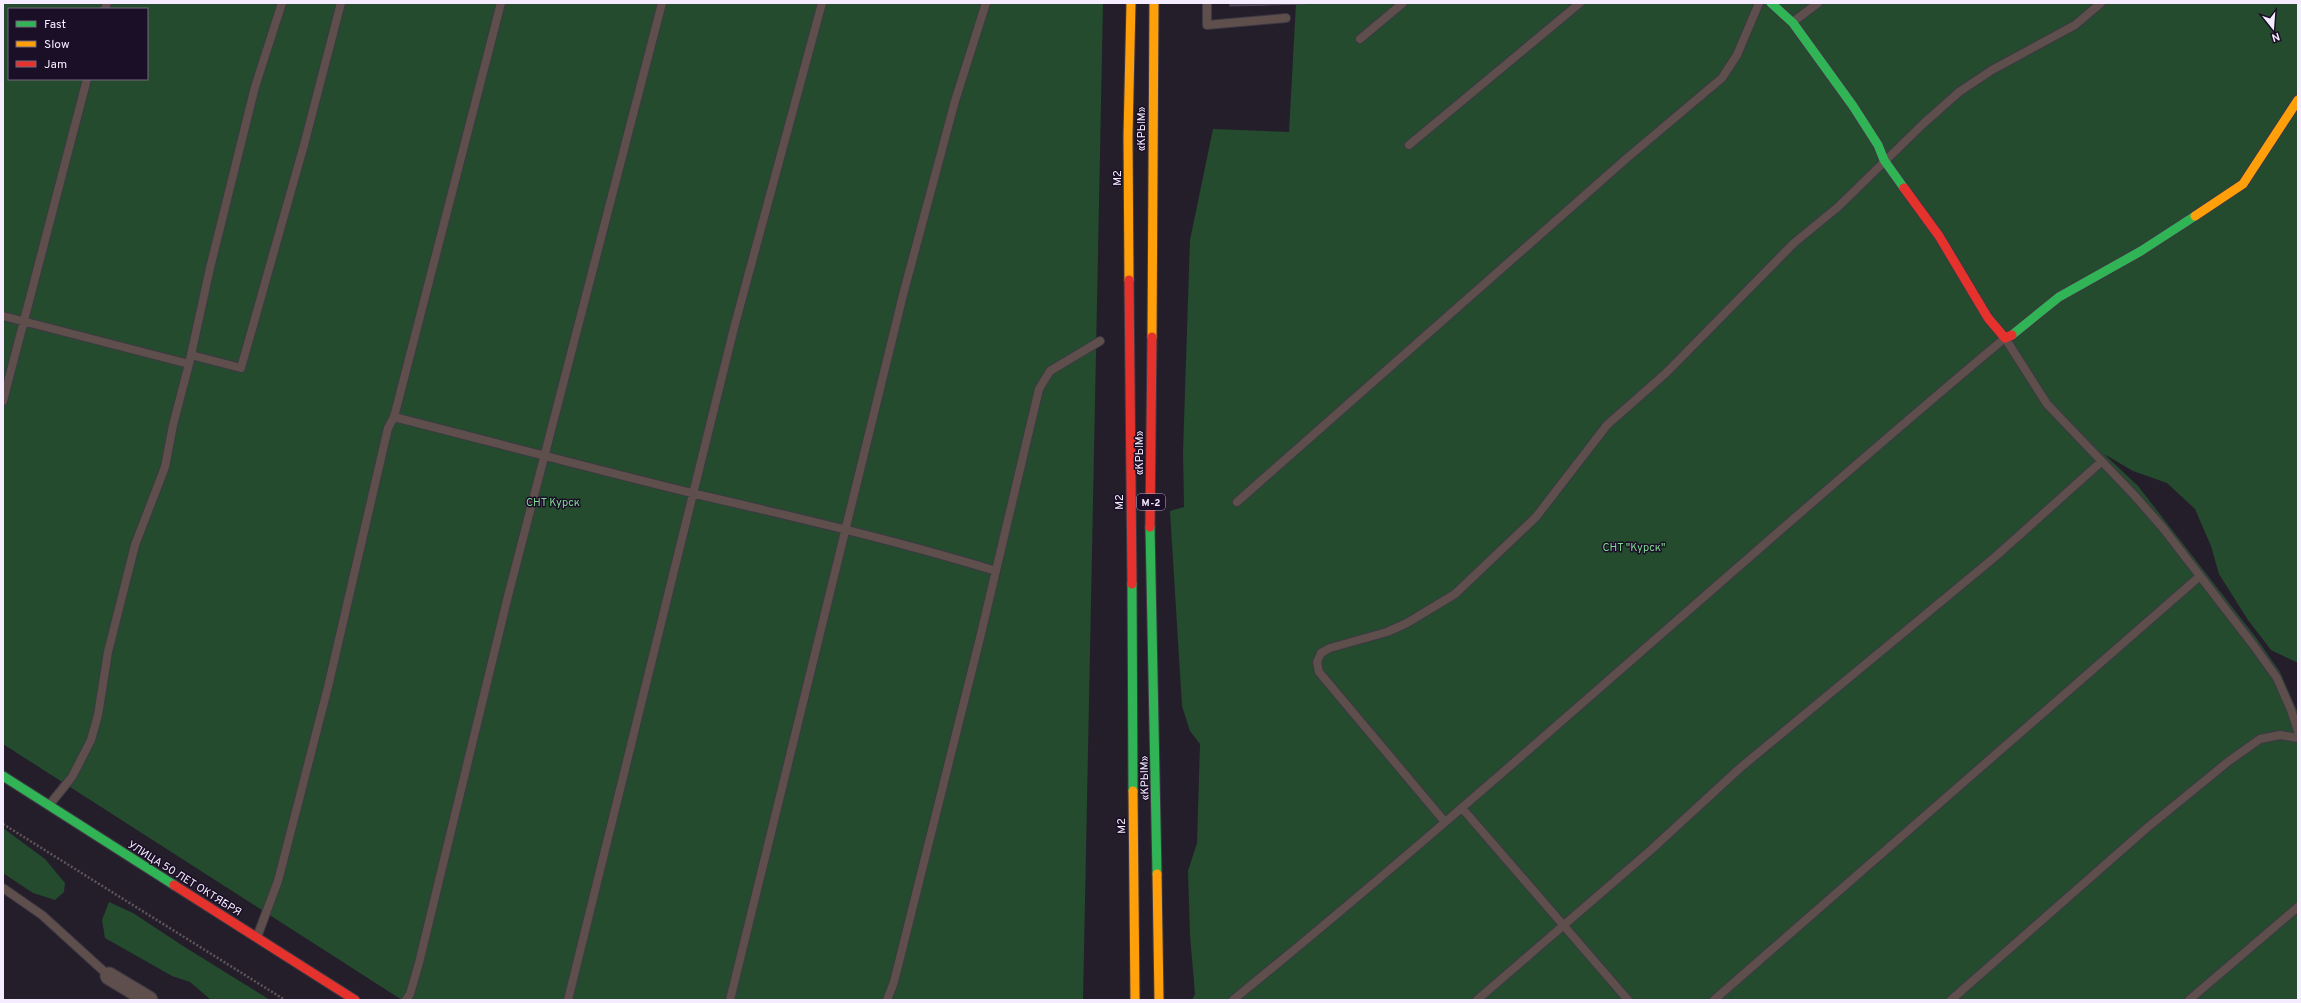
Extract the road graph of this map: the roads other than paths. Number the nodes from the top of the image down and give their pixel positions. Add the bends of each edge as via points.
1 (282, 3) edge
2 (341, 3) edge
3 (501, 3) edge
4 (662, 3) edge
5 (822, 3) edge
6 (986, 3) edge
7 (1130, 3) edge
8 (1154, 3) edge
9 (1207, 3) edge
10 (1403, 3) edge
11 (1580, 3) edge
12 (1759, 3) edge
13 (1771, 3) edge
14 (1818, 3) edge
15 (2101, 3) edge
16 (1286, 18) dead end
17 (1793, 23) junction
18 (1360, 39) dead end
19 (87, 80) edge
20 (2298, 100) edge
21 (1409, 145) dead end
22 (1884, 160) junction
23 (3, 316) edge
24 (24, 322) junction
25 (2005, 338) junction
26 (1100, 341) dead end
27 (191, 355) junction
28 (189, 364) junction
29 (3, 401) edge
30 (394, 418) junction
31 (544, 455) junction
32 (2101, 462) junction
33 (693, 493) junction
34 (1237, 502) dead end
35 (846, 529) junction
36 (996, 571) junction
37 (2200, 576) junction
38 (2298, 732) edge
39 (2298, 738) edge
40 (3, 776) edge
41 (49, 806) junction
42 (1462, 808) junction
43 (1445, 822) junction
44 (3, 888) edge
45 (2298, 907) edge
46 (1565, 926) junction
47 (256, 938) junction
48 (110, 976) joint
49 (149, 1000) edge
50 (355, 1000) edge
51 (406, 1000) edge
52 (568, 1000) edge
53 (730, 1000) edge
54 (886, 1000) edge
55 (1135, 1000) edge
56 (1159, 1000) edge
57 (1233, 1000) edge
58 (1477, 1000) edge
59 (1628, 1000) edge
60 (1714, 1000) edge
61 (1951, 1000) edge
62 (2189, 1000) edge

1 - 27 lane via 255,87
2 - 27 lane via 241,368
3 - 30 lane
4 - 31 lane
5 - 33 lane via 734,328
6 - 35 lane via 907,280
7 - 55 main road, М2 via 1128,136
8 - 56 main road, «КРЫМ» / М-2 via 1150,537
9 - 16 lane via 1207,25
10 - 18 lane
11 - 21 lane
12 - 34 lane via 1737,56 1722,78 1626,158
13 - 17 main road
14 - 17 lane
15 - 22 lane via 2075,25 1992,70 1959,92
17 - 22 main road via 1878,145
19 - 24 lane
20 - 25 main road via 2243,184 2141,251 2059,297 2019,330
22 - 25 main road via 1939,236 1988,318
22 - 43 lane via 1838,207 1794,243 1666,373 1607,425 1536,517 1455,594 1387,632 1330,648 1321,653 1317,662 1319,672
23 - 24 lane
24 - 28 lane
24 - 29 lane
25 - 32 lane via 2047,404
25 - 42 lane via 1856,463
26 - 36 lane via 1050,370 1039,389
27 - 28 lane
28 - 41 lane via 165,467 135,545 108,652 98,715 91,740 72,777
30 - 31 lane
30 - 47 lane via 388,428 328,686 278,881
31 - 33 lane
31 - 51 lane via 419,963
32 - 37 lane via 2158,522
32 - 46 lane via 1978,572 1740,768
33 - 35 lane
33 - 52 lane
35 - 36 lane
35 - 53 lane
36 - 54 lane via 895,975
37 - 38 lane via 2277,678
37 - 60 lane
39 - 61 lane via 2280,735 2260,739 2229,760 2154,822
40 - 41 main road, УЛИЦА 50 ЛЕТ ОКТЯБРЯ
41 - 47 main road, УЛИЦА 50 ЛЕТ ОКТЯБРЯ
42 - 43 lane
42 - 46 lane
43 - 57 lane
44 - 48 lane via 42,915
45 - 62 lane
46 - 58 lane
46 - 59 lane
47 - 50 main road, УЛИЦА 50 ЛЕТ ОКТЯБРЯ
48 - 49 street

